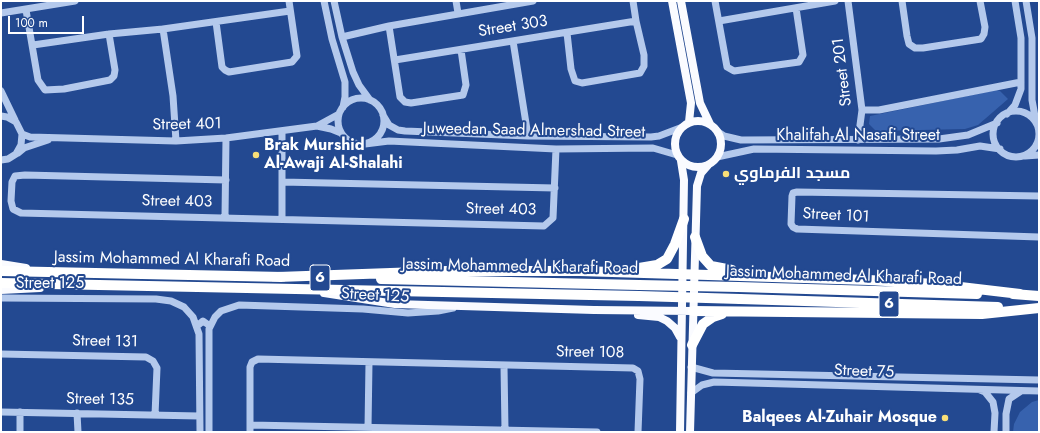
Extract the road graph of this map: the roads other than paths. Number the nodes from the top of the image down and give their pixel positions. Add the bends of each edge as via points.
1 (75, 1) edge
2 (289, 1) edge
3 (324, 1) edge
4 (334, 1) edge
5 (456, 1) edge
6 (533, 1) edge
7 (633, 1) edge
8 (672, 1) edge
9 (681, 1) edge
10 (714, 1) edge
11 (835, 1) edge
12 (848, 1) edge
13 (902, 1) edge
14 (980, 1) edge
15 (1026, 2) edge
16 (1015, 3) edge
17 (796, 8) junction
18 (26, 10) junction
19 (290, 11) junction
20 (1, 13) edge
21 (458, 13) junction
22 (719, 21) junction
23 (216, 22) junction
24 (636, 22) junction
25 (389, 26) junction
26 (163, 29) junction
27 (567, 33) junction
28 (109, 34) junction
29 (342, 37) junction
30 (1036, 38) edge
31 (512, 41) junction
32 (33, 45) junction
33 (461, 50) junction
34 (395, 60) junction
35 (1021, 82) junction
36 (1, 91) edge
37 (370, 100) junction
38 (862, 110) junction
39 (341, 111) junction
40 (1007, 114) junction
41 (383, 115) junction
42 (1, 116) edge
43 (16, 122) junction
44 (689, 122) junction
45 (997, 123) junction
46 (710, 124) junction
47 (1037, 124) junction
48 (317, 126) junction
49 (680, 128) junction
50 (282, 132) junction
51 (718, 132) junction
52 (341, 133) junction
53 (22, 134) junction
54 (528, 136) junction
55 (57, 137) junction
56 (226, 138) junction
57 (786, 139) junction
58 (797, 139) junction
59 (1039, 139) edge
60 (176, 140) junction
61 (858, 140) junction
62 (365, 144) junction
63 (556, 149) junction
64 (786, 149) junction
65 (796, 149) junction
66 (1000, 150) junction
67 (16, 154) junction
68 (1039, 155) edge
69 (717, 157) junction
70 (1019, 157) junction
71 (679, 158) junction
72 (1, 160) edge
73 (708, 165) junction
74 (226, 180) junction
75 (282, 182) junction
76 (555, 188) junction
77 (1039, 196) edge
78 (224, 217) junction
79 (282, 218) junction
80 (684, 218) junction
81 (695, 237) junction
82 (1039, 237) edge
83 (1, 264) edge
84 (1, 271) edge
85 (580, 271) junction
86 (59, 272) junction
87 (682, 274) junction
88 (694, 275) junction
89 (278, 277) junction
90 (833, 279) junction
91 (1, 283) edge
92 (101, 285) junction
93 (291, 288) junction
94 (1, 290) edge
95 (1020, 294) junction
96 (1039, 296) edge
97 (1, 298) edge
98 (462, 306) junction
99 (1039, 308) edge
100 (594, 310) junction
101 (681, 311) junction
102 (693, 311) junction
103 (735, 312) junction
104 (197, 326) junction
105 (210, 326) junction
106 (681, 338) junction
107 (692, 345) junction
108 (1, 354) edge
109 (369, 363) junction
110 (504, 366) junction
111 (691, 367) junction
112 (786, 374) junction
113 (1029, 380) junction
114 (1039, 380) edge
115 (786, 384) junction
116 (978, 390) junction
117 (1022, 391) junction
118 (1030, 391) junction
119 (1039, 391) edge
120 (691, 393) junction
121 (1, 412) edge
122 (20, 412) junction
123 (77, 413) junction
124 (155, 415) junction
125 (199, 416) junction
126 (680, 421) junction
127 (690, 421) junction
128 (368, 428) junction
129 (250, 429) edge
130 (433, 430) edge
131 (505, 430) junction
132 (20, 432) edge
133 (78, 432) edge
134 (200, 432) edge
135 (209, 432) edge
136 (597, 432) edge
137 (638, 432) edge
138 (680, 432) edge
139 (690, 432) edge
140 (994, 432) edge
141 (1006, 432) edge

1 - 18 street
2 - 19 street
3 - 39 street via 346,89
4 - 29 street
5 - 21 street
6 - 21 street
7 - 24 street
8 - 44 main road via 691,103
9 - 46 main road via 700,103
10 - 22 street
11 - 17 street
12 - 38 street, Street 201
13 - 14 street via 909,44 915,48 923,48 981,39 985,27
15 - 16 street via 1023,8
15 - 30 street
16 - 35 street via 1021,38
17 - 22 street
17 - 22 street via 803,55 799,62 730,70 727,67
18 - 20 street
18 - 32 street
19 - 23 street
19 - 23 street via 296,42 295,59 292,62 229,72 222,67
21 - 25 street
23 - 26 street
24 - 27 street, Street 303
24 - 27 street via 644,55 644,66 640,73 575,81
25 - 29 street
25 - 34 street
26 - 28 street
26 - 60 street via 173,96
27 - 31 street, Street 303
28 - 32 street
28 - 32 street via 114,76 110,80 64,89 45,90 41,86
29 - 37 street via 353,72
30 - 47 street via 1032,100
31 - 33 street, Street 303
31 - 54 street
33 - 34 street, Street 303
33 - 34 street via 466,85 463,95 411,103 405,102 400,96
35 - 38 street via 879,110
35 - 40 street via 1018,98
36 - 43 street
37 - 39 street via 355,99
37 - 41 street
38 - 61 street, Street 201
39 - 48 street, Street 401
39 - 52 street
40 - 45 street
40 - 47 street via 1021,112
41 - 54 street, Juweedan Saad Almershad Street via 389,125 398,130
41 - 62 street via 383,128 380,133
42 - 43 street
43 - 53 street
44 - 46 main road via 704,121
44 - 49 main road
45 - 61 street, Khalifah Al Nasafi Street via 968,135 939,139
45 - 66 street via 994,137
46 - 51 main road
47 - 59 street
48 - 50 street, Street 401
48 - 52 street, Street 401
49 - 54 street, Juweedan Saad Almershad Street via 651,137
49 - 71 main road via 674,141
50 - 56 street, Street 401
50 - 75 street
51 - 57 street, Khalifah Al Nasafi Street via 741,140
51 - 69 main road via 721,144
52 - 62 street via 352,142
53 - 55 street, Street 401 via 30,137
53 - 67 street via 21,145
55 - 60 street, Street 401
55 - 67 street, Street 401 via 24,148
56 - 60 street, Street 401
56 - 74 street
57 - 58 street, Khalifah Al Nasafi Street
57 - 64 street via 789,143
58 - 61 street, Khalifah Al Nasafi Street
58 - 65 street via 794,144
59 - 70 street via 1032,150
62 - 63 street, Juweedan Saad Almershad Street via 389,141
63 - 71 street, Juweedan Saad Almershad Street via 653,148
63 - 76 street, Street 403
64 - 65 street, Khalifah Al Nasafi Street
64 - 69 street, Khalifah Al Nasafi Street via 754,149
65 - 66 street, Khalifah Al Nasafi Street via 936,151 980,146
66 - 70 street via 1005,154
67 - 72 street, Street 401
68 - 70 street
69 - 73 main road
71 - 73 main road via 694,167
71 - 80 main road via 684,172
73 - 81 main road via 698,178
74 - 78 street
74 - 78 street, Street 403 via 25,174 15,176 12,182 12,209 21,213
75 - 76 street, Street 403
75 - 79 street
76 - 79 street, Street 403 via 554,218 544,226
77 - 82 street, Street 101 via 797,192 792,196 792,224 797,229
78 - 79 street, Street 403
80 - 85 highway via 667,259 657,265 647,268
80 - 87 main road
81 - 88 main road
81 - 90 highway via 702,256 711,266 724,270 804,274
83 - 86 main road
84 - 86 highway, Jassim Mohammed Al Kharafi Road / 6
85 - 87 highway
85 - 89 highway via 447,271
86 - 89 highway, Jassim Mohammed Al Kharafi Road / 6
87 - 88 highway
87 - 101 main road
88 - 90 highway
88 - 102 main road
89 - 95 highway, Jassim Mohammed Al Kharafi Road / 6, bridge
90 - 95 highway via 935,284
91 - 92 highway, Jassim Mohammed Al Kharafi Road / 6
92 - 93 highway, Jassim Mohammed Al Kharafi Road / 6
92 - 94 main road
93 - 98 main road via 395,304
93 - 99 highway, Jassim Mohammed Al Kharafi Road / 6, bridge
95 - 96 highway, Jassim Mohammed Al Kharafi Road / 6
97 - 104 street, Street 125 via 171,300 189,312
98 - 100 main road
98 - 105 street, Street 125 via 438,311 408,312 239,305 221,311
99 - 103 highway via 982,314
100 - 101 main road
100 - 106 main road via 659,317 671,324
101 - 102 main road
101 - 106 main road
102 - 103 highway
102 - 107 main road
103 - 107 highway via 707,320
104 - 105 street via 203,321
104 - 125 street, Street 125
105 - 135 street
106 - 126 main road
107 - 111 main road
108 - 124 street, Street 131 via 146,357 153,361 157,368
109 - 110 street, Street 108
109 - 128 street
109 - 129 street, Street 108 via 258,359 252,362
110 - 131 street
110 - 137 street, Street 108 via 633,368 638,371 640,379
111 - 112 street, Street 75 via 713,373
111 - 120 main road
112 - 113 street, Street 75
112 - 115 street via 783,379
113 - 114 street, Street 75
113 - 118 street via 1034,386
115 - 116 street, Street 75
115 - 120 street, Street 75 via 714,382 702,385
116 - 117 street, Street 75
116 - 140 street via 985,392 994,407
117 - 118 street, Street 75
117 - 141 street via 1009,399
118 - 119 street, Street 75
120 - 127 main road
121 - 122 street, Street 135
122 - 123 street, Street 135
122 - 132 street
123 - 124 street, Street 135
123 - 133 street
124 - 125 street, Street 135
125 - 134 street, Street 125
126 - 127 main road
126 - 138 main road
127 - 139 main road
128 - 129 street, Street 108
128 - 130 street, Street 108
130 - 131 street, Street 108
131 - 136 street, Street 108

